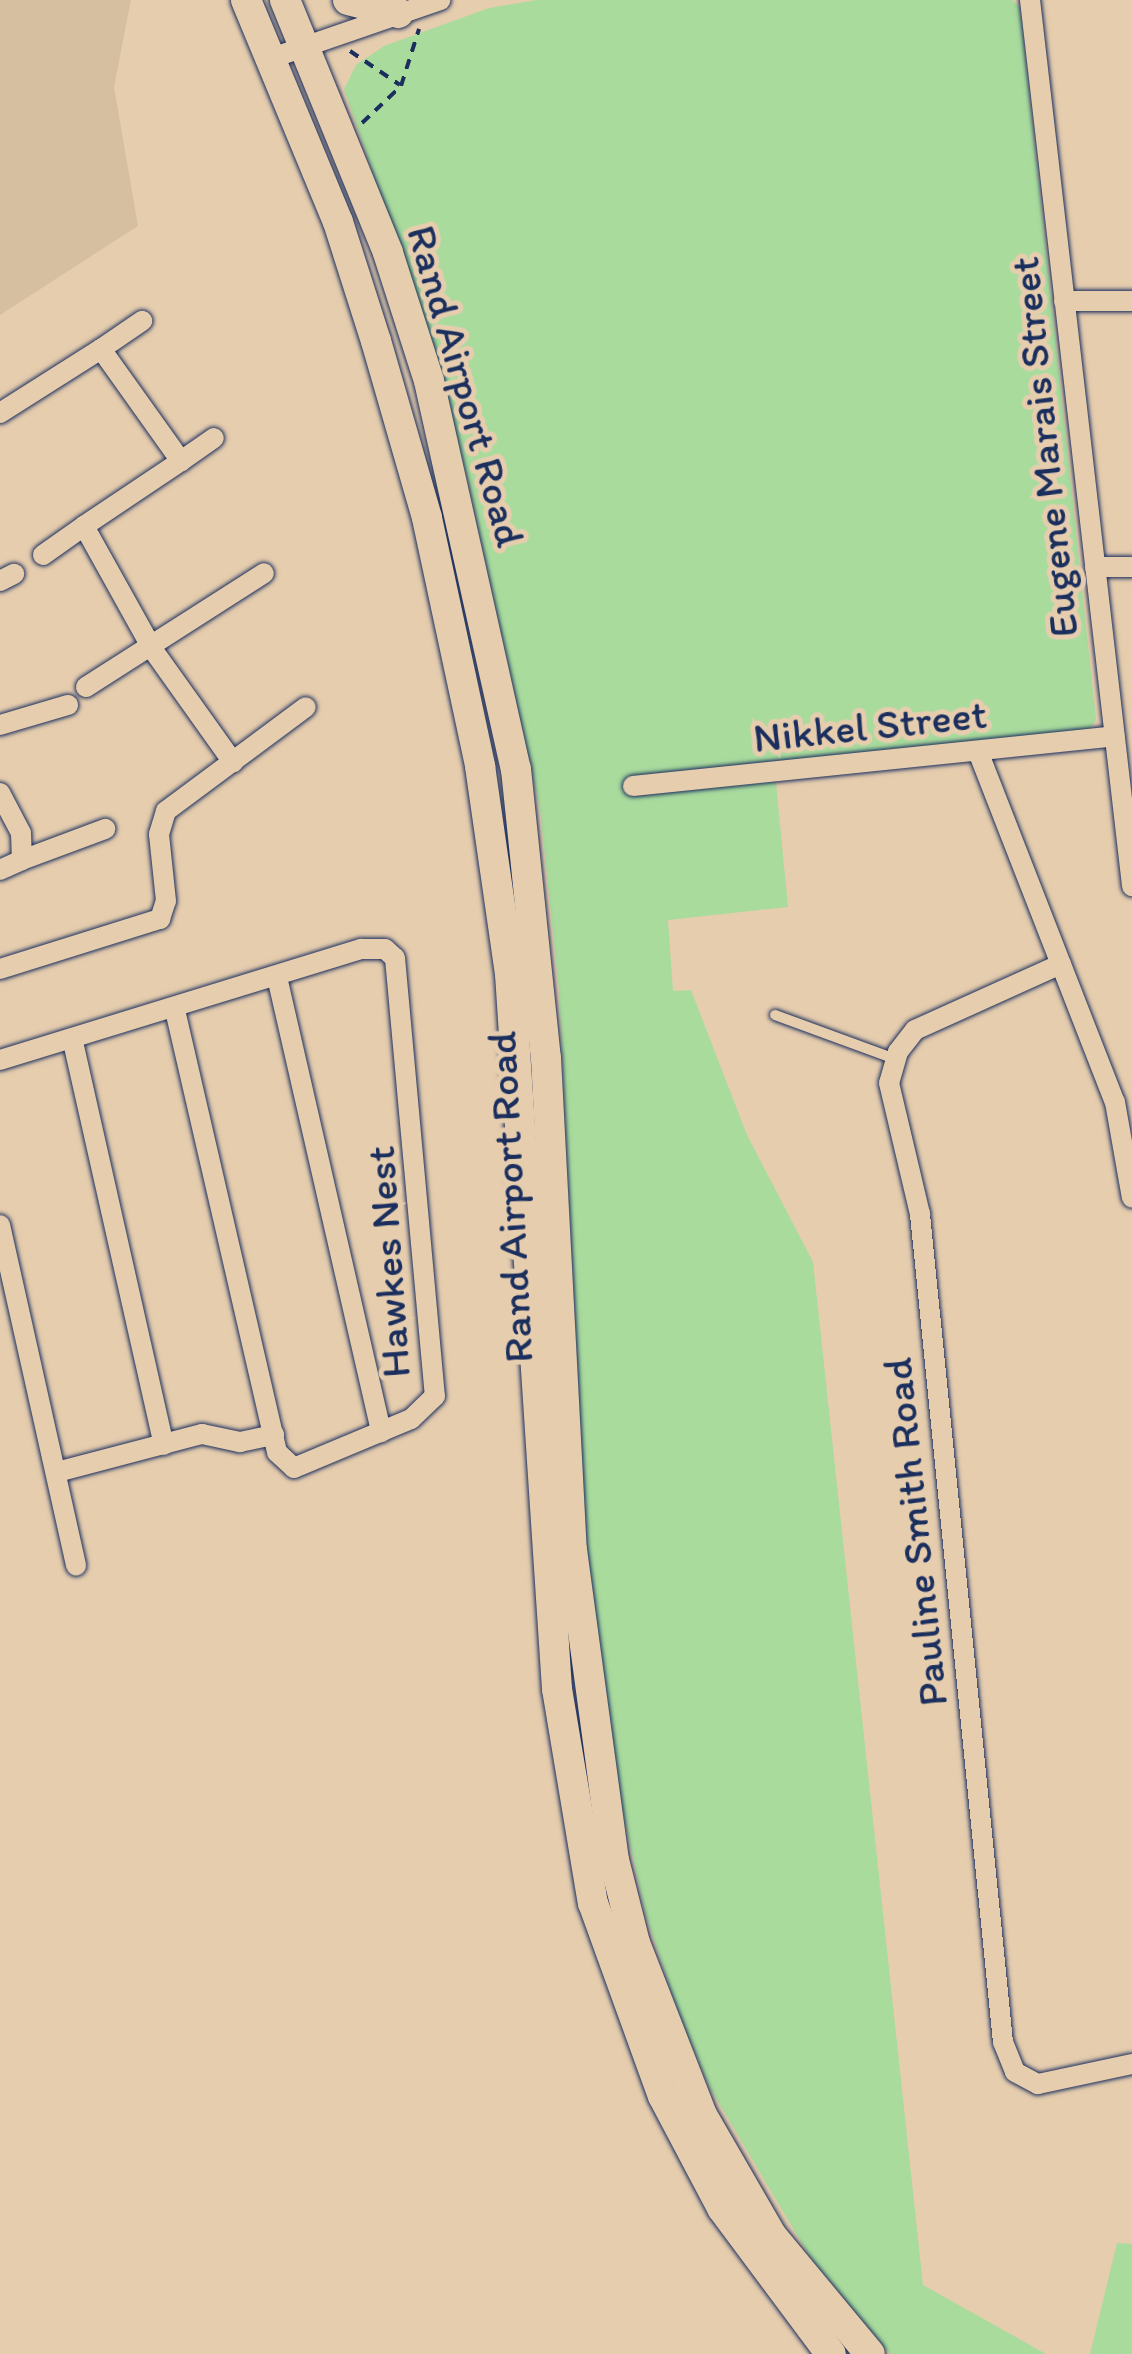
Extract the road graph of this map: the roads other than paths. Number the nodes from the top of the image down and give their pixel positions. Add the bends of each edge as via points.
1 (246, 0) edge
2 (285, 0) edge
3 (348, 0) edge
4 (1030, 0) edge
5 (420, 6) edge
6 (304, 44) junction
7 (272, 58) junction
8 (1064, 301) junction
9 (1132, 301) edge
10 (142, 321) dead end
11 (101, 350) junction
12 (0, 413) edge
13 (214, 438) dead end
14 (180, 462) junction
15 (84, 526) junction
16 (43, 554) dead end
17 (1095, 567) junction
18 (1132, 567) edge
19 (264, 572) dead end
20 (153, 650) junction
21 (86, 687) dead end
22 (68, 706) dead end
23 (306, 707) dead end
24 (0, 725) edge
25 (1114, 736) junction
26 (979, 754) junction
27 (233, 762) junction
28 (633, 786) dead end
29 (0, 794) edge
30 (105, 829) dead end
31 (22, 860) junction
32 (0, 870) edge
33 (1132, 886) edge
34 (1060, 964) junction
35 (0, 969) edge
36 (277, 977) junction
37 (175, 1011) junction
38 (775, 1015) dead end
39 (72, 1042) junction
40 (895, 1059) junction
41 (3, 1064) edge
42 (1132, 1198) edge
43 (0, 1225) edge
44 (381, 1432) junction
45 (274, 1435) junction
46 (164, 1445) junction
47 (57, 1472) junction
48 (76, 1566) dead end
49 (1132, 2064) edge
50 (831, 2354) edge
51 (870, 2354) edge

1 - 7 main road, Rand Airport Road
2 - 6 main road, Rand Airport Road
3 - 5 main road
4 - 8 street, Eugene Marais Street
5 - 6 street
6 - 7 street
6 - 51 main road, Rand Airport Road via 429,382 516,769 546,1058 572,1550 614,1860 635,1943 702,2115 772,2236
7 - 50 main road, Rand Airport Road via 338,222 406,438 480,766 510,974 557,1689 593,1903 663,2096 705,2176 772,2281
8 - 9 street
8 - 17 street, Eugene Marais Street
10 - 11 street
11 - 12 street
11 - 14 street
13 - 14 street
14 - 15 street
15 - 16 street
15 - 20 street
17 - 18 street
17 - 25 street, Eugene Marais Street
19 - 20 street
20 - 21 street
20 - 27 street
22 - 24 street
23 - 27 street
25 - 26 street, Nikkel Street
25 - 33 street, Eugene Marais Street
26 - 28 street, Nikkel Street
26 - 34 street
27 - 35 street via 166,811 159,834 166,900 160,919
29 - 31 street via 21,833
30 - 31 street
31 - 32 street
34 - 40 street via 930,1020
34 - 42 street via 1115,1102
36 - 37 street, Hawkes Nest
36 - 44 street
36 - 44 street, Hawkes Nest via 373,946 396,958 400,973 435,1396 428,1409
37 - 39 street, Hawkes Nest
37 - 45 street, Hawkes Nest
38 - 40 lane
39 - 41 street, Hawkes Nest
39 - 46 street
40 - 49 street, Pauline Smith Road via 890,1103 920,1214 1003,2042 1015,2072 1038,2084
43 - 47 street
44 - 45 street, Hawkes Nest via 294,1468 282,1462
45 - 46 street via 240,1442 202,1434
46 - 47 street
47 - 48 street

